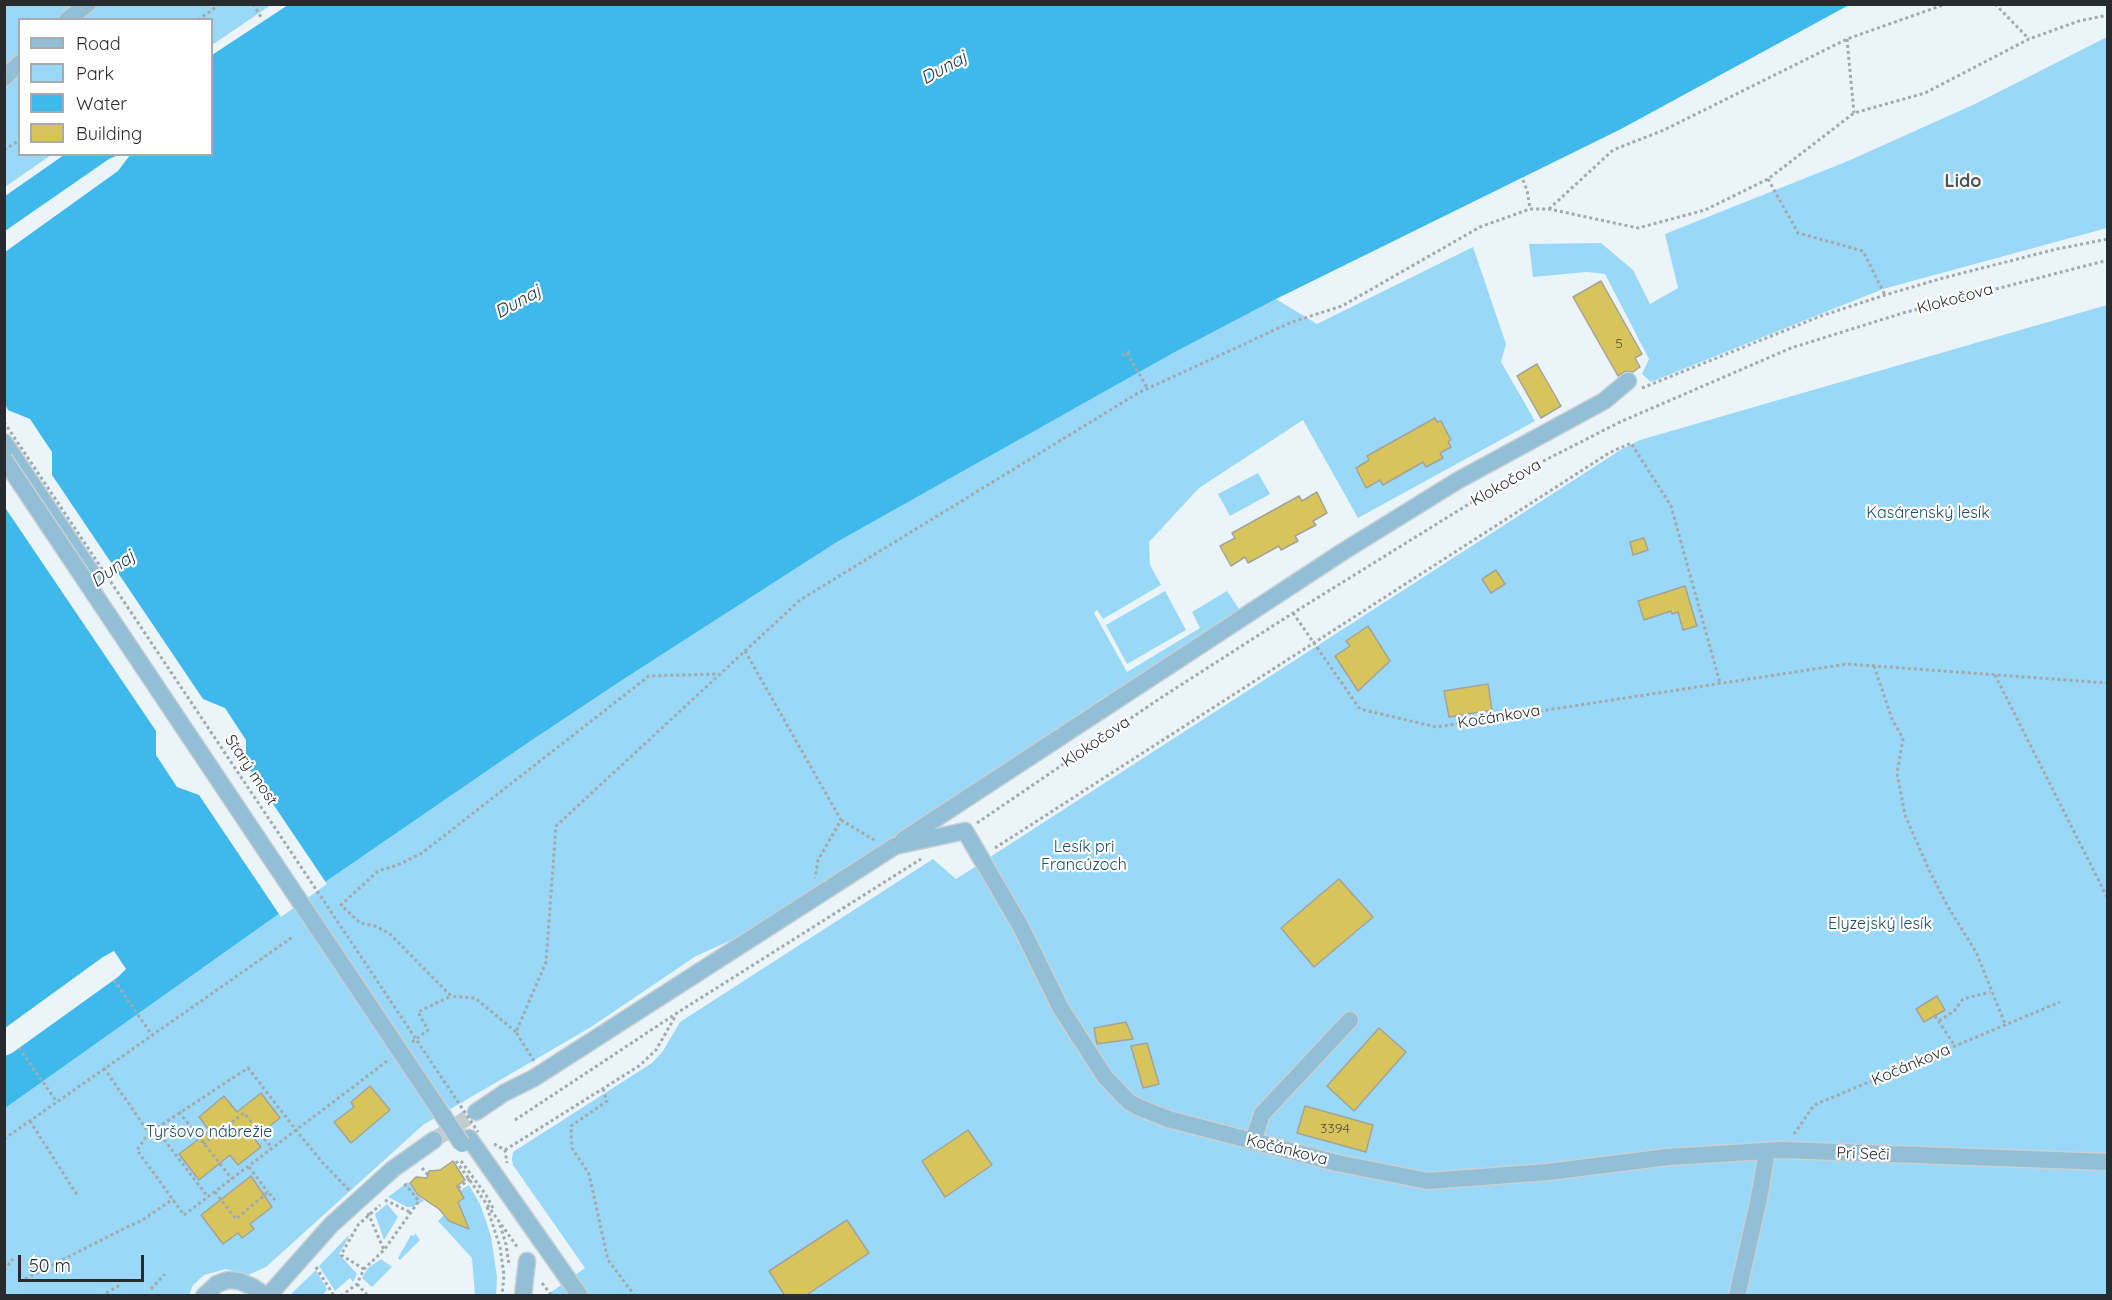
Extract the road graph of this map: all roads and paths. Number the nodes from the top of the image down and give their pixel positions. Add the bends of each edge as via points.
1 (88, 4) edge
2 (220, 4) edge
3 (253, 4) edge
4 (1946, 4) edge
5 (1995, 4) edge
6 (2108, 15) edge
7 (261, 17) dead end
8 (70, 18) edge
9 (201, 18) edge
10 (1847, 39) junction
11 (2029, 39) junction
12 (18, 65) edge
13 (4, 78) edge
14 (1854, 113) junction
15 (18, 141) edge
16 (4, 150) edge
17 (1768, 179) junction
18 (1523, 180) dead end
19 (1530, 208) junction
20 (1549, 209) junction
21 (2108, 239) edge
22 (2108, 260) edge
23 (1885, 295) junction
24 (1132, 350) dead end
25 (1126, 353) junction
26 (1122, 356) dead end
27 (1632, 385) joint
28 (1148, 388) junction
29 (4, 422) edge
30 (4, 442) edge
31 (4, 459) edge
32 (1293, 613) junction
33 (1312, 642) junction
34 (745, 651) junction
35 (1874, 666) junction
36 (721, 674) junction
37 (1995, 675) junction
38 (1720, 683) junction
39 (2108, 683) edge
40 (841, 820) junction
41 (965, 831) junction
42 (892, 848) junction
43 (979, 853) junction
44 (925, 856) dead end
45 (2108, 899) edge
46 (811, 901) junction
47 (294, 936) dead end
48 (114, 980) dead end
49 (1991, 992) junction
50 (451, 996) junction
51 (2060, 1002) dead end
52 (677, 1013) junction
53 (1935, 1016) dead end
54 (1350, 1020) dead end
55 (1939, 1021) junction
56 (2006, 1026) junction
57 (428, 1030) dead end
58 (516, 1032) junction
59 (152, 1035) junction
60 (1955, 1046) junction
61 (19, 1048) dead end
62 (380, 1066) dead end
63 (104, 1068) junction
64 (541, 1073) junction
65 (603, 1089) junction
66 (57, 1102) junction
67 (476, 1112) tunnel mouth
68 (179, 1113) junction
69 (515, 1120) dead end
70 (30, 1121) junction
71 (296, 1130) junction
72 (149, 1133) junction
73 (4, 1139) edge
74 (435, 1140) tunnel mouth
75 (1253, 1141) junction
76 (467, 1143) junction
77 (203, 1144) junction
78 (272, 1148) junction
79 (505, 1150) dead end
80 (1774, 1151) junction
81 (2108, 1162) edge
82 (459, 1164) dead end
83 (249, 1166) junction
84 (393, 1169) junction
85 (232, 1179) junction
86 (470, 1179) junction
87 (458, 1188) dead end
88 (215, 1192) junction
89 (268, 1192) junction
90 (77, 1195) dead end
91 (208, 1197) junction
92 (483, 1198) junction
93 (173, 1199) junction
94 (275, 1200) dead end
95 (358, 1200) junction
96 (410, 1212) junction
97 (370, 1215) junction
98 (498, 1220) junction
99 (384, 1250) junction
100 (307, 1252) junction
101 (13, 1259) dead end
102 (527, 1262) dead end
103 (364, 1269) junction
104 (4, 1270) edge
105 (510, 1272) dead end
106 (165, 1274) dead end
107 (26, 1279) dead end
108 (122, 1284) dead end
109 (357, 1284) junction
110 (151, 1289) dead end
111 (560, 1290) edge
112 (101, 1296) edge
113 (204, 1296) edge
114 (267, 1296) edge
115 (334, 1296) edge
116 (341, 1296) edge
117 (368, 1296) edge
118 (502, 1296) edge
119 (523, 1296) edge
120 (580, 1296) edge
121 (635, 1296) edge
122 (1737, 1296) edge

1 - 8 street
2 - 9 path
3 - 7 path
4 - 10 path
5 - 11 path
6 - 11 path
10 - 14 path
10 - 20 path via 1664,130 1613,150
11 - 14 path via 1925,93
12 - 13 street
14 - 17 path
15 - 16 path
17 - 20 path via 1705,210 1638,228
17 - 23 path via 1798,233 1863,251
18 - 19 path
19 - 20 path
19 - 28 path via 1480,227 1342,306 1292,322
21 - 23 path
22 - 32 path, Klokočova via 1903,313 1791,348 1677,397 1514,476
23 - 27 path
24 - 25 path
25 - 26 path
25 - 28 path
27 - 42 street, Klokočova via 1467,476 1344,550
28 - 34 path via 800,600
29 - 76 path, Starý most, bridge
30 - 76 street
31 - 76 street, bridge
32 - 33 path, Kočánkova
32 - 41 path, Klokočova
33 - 38 path, Kočánkova via 1360,710 1436,727
33 - 38 path via 1608,453 1630,443 1671,506
33 - 43 path via 995,848
34 - 36 path
34 - 40 path
35 - 37 path, Kočánkova
35 - 38 path, Kočánkova via 1846,664
35 - 49 path via 1903,739 1897,773 1905,815 1947,905 1976,951
36 - 50 path via 649,676 422,853 378,871 341,905 360,923 389,933
36 - 58 path via 556,826 546,962
37 - 39 path, Kočánkova
37 - 45 path
40 - 42 path
40 - 46 path via 818,860
41 - 42 street
41 - 43 street, Kočánkova
42 - 46 street, Klokočova
43 - 75 street, Kočánkova via 1060,1007 1122,1097 1168,1119
44 - 52 path
46 - 64 street, Klokočova
47 - 59 path
48 - 59 path
49 - 55 path via 1963,999
49 - 56 path
50 - 57 path via 418,1012
50 - 58 path via 475,998
51 - 56 path, Kočánkova
52 - 65 path via 656,1050
52 - 69 path
53 - 55 path
54 - 75 street via 1262,1114
55 - 60 path
56 - 60 path, Kočánkova
58 - 64 path
59 - 63 path
60 - 80 path, Kočánkova via 1814,1105
61 - 66 path
62 - 71 path
63 - 66 path
63 - 72 path
64 - 67 street, Klokočova
65 - 79 path
65 - 121 path via 607,1101 571,1126 572,1148 589,1174 608,1260
66 - 70 path
68 - 71 path via 248,1068
68 - 72 path
68 - 77 path
70 - 73 path
70 - 90 path
71 - 78 path
71 - 95 path
72 - 91 path via 162,1137
72 - 93 path via 137,1150
74 - 84 street
75 - 80 street, Kočánkova via 1428,1181 1668,1157
76 - 98 path, Starý most
76 - 111 street
77 - 78 path via 244,1113
77 - 85 path
78 - 83 path
80 - 81 street, Pri Seči
80 - 122 street
82 - 86 path
83 - 85 path
83 - 89 path
84 - 95 street
84 - 96 path via 419,1201
85 - 88 path
86 - 87 path
86 - 92 path
88 - 89 path via 236,1219
88 - 91 path
89 - 94 path
91 - 93 path via 184,1215
92 - 98 path
92 - 118 path via 500,1247
93 - 107 path via 141,1221
95 - 97 path
95 - 100 street
96 - 97 path via 386,1199
96 - 99 path
97 - 99 path
97 - 103 path via 358,1225 341,1255
98 - 105 path
99 - 103 path
100 - 114 street
100 - 115 path
101 - 104 path
102 - 119 street
103 - 109 path
106 - 110 path
108 - 112 path
109 - 116 path
109 - 117 path
111 - 120 street
113 - 114 street via 228,1280 239,1281

